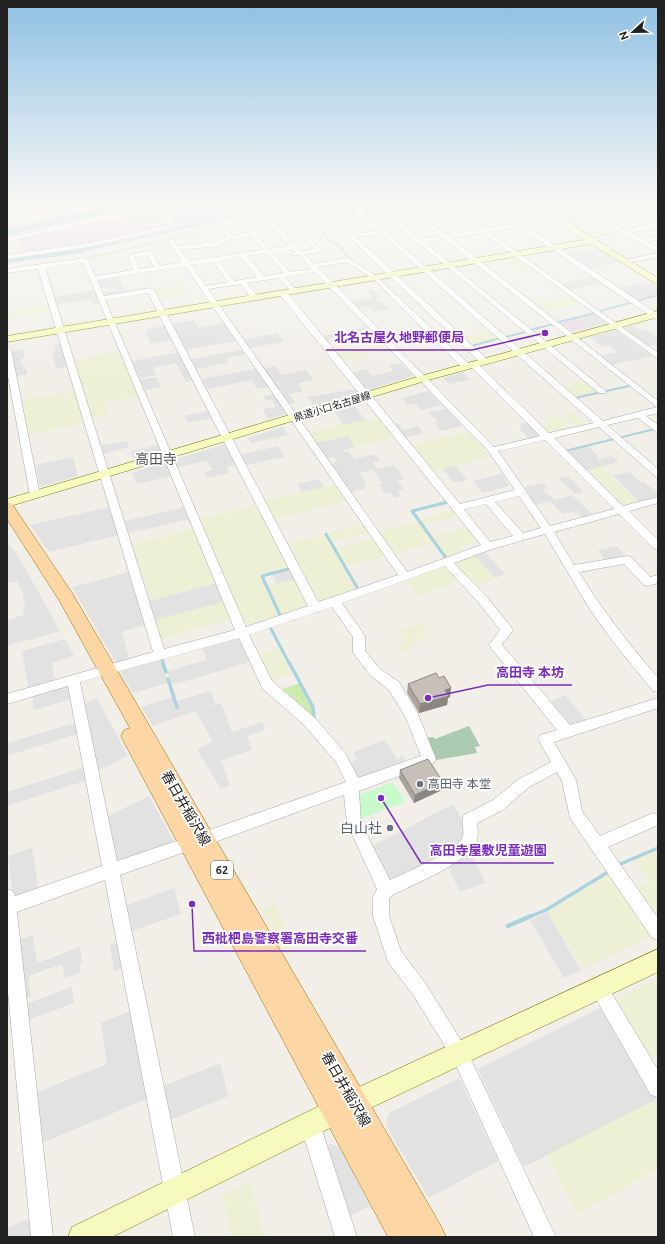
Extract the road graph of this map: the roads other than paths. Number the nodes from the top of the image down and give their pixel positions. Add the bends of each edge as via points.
1 (85, 260) edge
2 (85, 260) edge
3 (132, 260) edge
4 (153, 260) edge
5 (184, 260) edge
6 (208, 260) edge
7 (215, 260) edge
8 (245, 260) edge
9 (276, 260) edge
10 (307, 260) edge
11 (348, 260) edge
12 (348, 260) edge
13 (365, 260) edge
14 (414, 260) edge
15 (442, 260) edge
16 (476, 260) joint
17 (524, 260) edge
18 (574, 260) edge
19 (630, 260) edge
20 (625, 261) joint
21 (187, 264) junction
22 (448, 265) junction
23 (41, 266) junction
24 (158, 268) junction
25 (314, 268) junction
26 (424, 269) junction
27 (7, 271) edge
28 (138, 271) junction
29 (392, 274) junction
30 (289, 275) junction
31 (280, 276) junction
32 (228, 277) junction
33 (94, 278) junction
34 (374, 278) junction
35 (262, 279) junction
36 (199, 282) junction
37 (243, 282) junction
38 (658, 282) edge
39 (148, 284) junction
40 (233, 284) junction
41 (331, 285) junction
42 (204, 288) junction
43 (293, 291) junction
44 (283, 293) junction
45 (102, 298) junction
46 (255, 298) junction
47 (215, 304) junction
48 (163, 313) junction
49 (657, 315) edge
50 (112, 321) junction
51 (615, 325) junction
52 (60, 330) junction
53 (573, 337) junction
54 (7, 339) edge
55 (545, 345) junction
56 (7, 349) edge
57 (518, 352) junction
58 (658, 357) edge
59 (474, 364) junction
60 (421, 379) junction
61 (602, 391) dead end
62 (366, 396) junction
63 (658, 405) edge
64 (658, 410) edge
65 (640, 415) junction
66 (293, 417) junction
67 (601, 424) junction
68 (658, 430) edge
69 (227, 437) junction
70 (548, 437) junction
71 (492, 450) junction
72 (166, 456) junction
73 (103, 474) junction
74 (658, 474) edge
75 (521, 492) junction
76 (36, 495) junction
77 (488, 500) junction
78 (658, 500) edge
79 (7, 503) edge
80 (7, 507) edge
81 (457, 508) junction
82 (623, 510) junction
83 (7, 525) edge
84 (548, 530) junction
85 (520, 537) junction
86 (488, 546) junction
87 (658, 546) edge
88 (446, 561) junction
89 (571, 569) junction
90 (405, 577) junction
91 (658, 579) edge
92 (334, 601) junction
93 (316, 607) junction
94 (242, 633) junction
95 (160, 656) junction
96 (102, 671) junction
97 (73, 680) junction
98 (658, 687) edge
99 (7, 699) edge
100 (658, 703) edge
101 (567, 732) junction
102 (560, 764) junction
103 (353, 787) junction
104 (654, 820) dead end
105 (197, 841) junction
106 (597, 844) junction
107 (111, 870) junction
108 (386, 890) junction
109 (7, 904) edge
110 (658, 932) edge
111 (658, 960) edge
112 (599, 988) junction
113 (459, 1053) junction
114 (658, 1088) edge
115 (344, 1107) junction
116 (310, 1124) junction
117 (175, 1192) junction
118 (42, 1237) edge
119 (82, 1237) edge
120 (184, 1237) edge
121 (346, 1237) edge
122 (405, 1237) edge
123 (430, 1237) edge
124 (545, 1237) edge

1 - 33 street
2 - 23 street
3 - 28 street
4 - 24 street
5 - 21 street
6 - 21 street
7 - 32 street
8 - 35 street
9 - 30 street
10 - 25 street
11 - 34 street
12 - 25 street
13 - 29 street
14 - 26 street
15 - 22 street
16 - 22 street
16 - 53 street
17 - 51 street
18 - 49 street
19 - 20 street
20 - 38 street
21 - 24 street
21 - 36 street
22 - 26 street
22 - 55 street
23 - 27 street
23 - 52 street
24 - 28 street
25 - 30 street
25 - 41 street
26 - 29 street
26 - 57 street
28 - 33 street
28 - 39 street
29 - 34 street
29 - 59 street
30 - 31 street
31 - 35 street
31 - 43 street
32 - 36 street
32 - 40 street
33 - 45 street
34 - 41 street
34 - 59 street
35 - 37 street
36 - 42 street
37 - 40 street
37 - 46 street
39 - 45 street
39 - 48 street
40 - 42 street
41 - 43 street
41 - 60 street
42 - 47 street
43 - 44 street
44 - 46 street
44 - 62 street
45 - 50 street
46 - 47 street
47 - 48 street
47 - 66 street
48 - 50 street
48 - 69 street
49 - 51 street, 県道小口名古屋線
50 - 52 street
50 - 72 street
51 - 53 street, 県道小口名古屋線
51 - 58 street
52 - 54 street
52 - 73 street
53 - 55 street, 県道小口名古屋線
53 - 63 street
55 - 57 street, 県道小口名古屋線
55 - 61 street
56 - 76 street
57 - 59 street, 県道小口名古屋線
57 - 67 street
59 - 60 street, 県道小口名古屋線
59 - 70 street
60 - 62 street, 県道小口名古屋線
60 - 71 street
62 - 66 street, 県道小口名古屋線
62 - 81 street
64 - 65 street
65 - 67 street
65 - 68 street
66 - 69 street, 県道小口名古屋線
66 - 90 street
67 - 70 street
67 - 74 street
69 - 72 street, 県道小口名古屋線
69 - 93 street
70 - 71 street
70 - 82 street
71 - 75 street
72 - 73 street, 県道小口名古屋線
72 - 94 street
73 - 76 street, 県道小口名古屋線
73 - 95 street
75 - 77 street
75 - 84 street
76 - 79 street, 県道小口名古屋線
77 - 81 street
77 - 85 street
78 - 82 street
80 - 96 main road, 春日井稲沢線 / 62 via 66,598
81 - 86 street
82 - 84 street
82 - 87 street
83 - 96 main road, 春日井稲沢線 / 62
84 - 85 street
84 - 89 street
85 - 86 street
86 - 88 street
88 - 90 street
88 - 101 street via 507,630 494,645
89 - 91 street via 627,560 648,582
89 - 98 street via 618,640
90 - 92 street
92 - 93 street
92 - 103 street via 359,636 359,652 375,672 394,686 412,716 429,759
93 - 94 street
94 - 95 street
94 - 103 street via 268,684 308,721 341,758
95 - 96 street
96 - 97 street
96 - 105 main road, 春日井稲沢線 / 62
97 - 99 street
97 - 107 street
100 - 101 street
101 - 102 street via 545,738
102 - 106 street via 569,780 575,813
102 - 108 street via 524,783 498,805 469,820 471,833 466,846 419,875
103 - 105 street
103 - 108 street via 354,824
104 - 106 street
105 - 107 street
105 - 115 main road, 春日井稲沢線 / 62
106 - 110 street
107 - 109 street
107 - 117 street
108 - 113 street via 381,897 381,916 394,956 420,990
109 - 118 street
111 - 112 street
112 - 113 street
112 - 114 street
113 - 115 street
113 - 124 street
115 - 116 street
115 - 122 main road, 春日井稲沢線 / 62
115 - 123 main road, 春日井稲沢線 / 62
116 - 117 street
116 - 121 street
117 - 119 street
117 - 120 street

